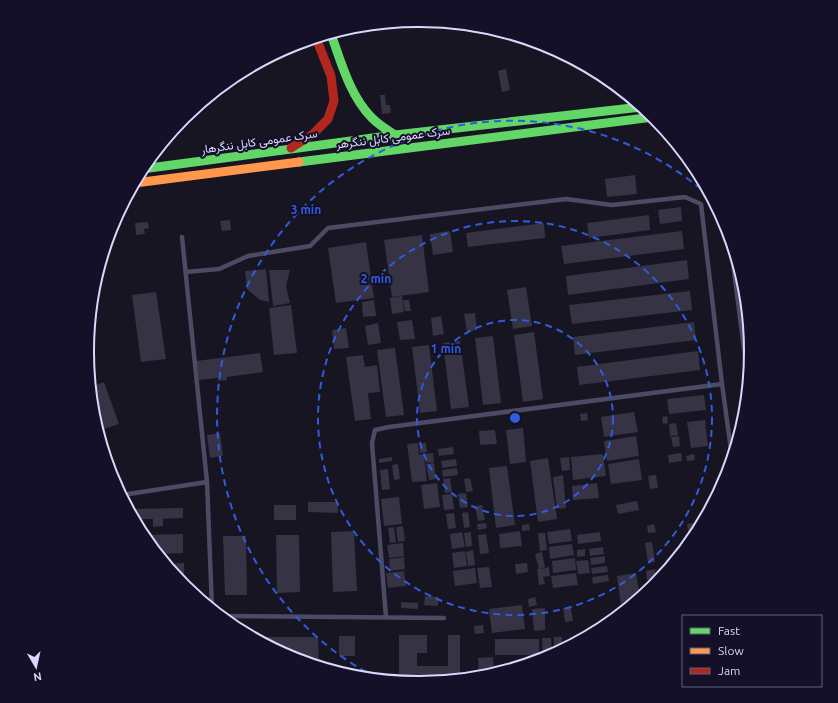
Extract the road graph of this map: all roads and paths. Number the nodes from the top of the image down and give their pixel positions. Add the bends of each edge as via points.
1 (333, 39) edge
2 (318, 43) edge
3 (633, 108) edge
4 (644, 118) edge
5 (395, 135) junction
6 (288, 150) junction
7 (151, 168) edge
8 (142, 182) edge
9 (182, 237) dead end
10 (186, 272) junction
11 (735, 281) edge
12 (744, 347) edge
13 (722, 384) junction
14 (730, 442) edge
15 (207, 482) junction
16 (128, 494) edge
17 (212, 601) edge
18 (232, 616) edge
19 (386, 617) junction
20 (444, 618) dead end

1 - 5 main road via 358,101 372,118
2 - 6 main road via 331,76 334,101 328,119 313,134
3 - 5 main road, سرک عمومی کابل ننگرهار
4 - 8 main road, سرک عمومی کابل ننگرهر
5 - 6 main road, سرک عمومی کابل ننگرهار
6 - 7 main road, سرک عمومی کابل ننگرهار
9 - 10 lane
10 - 13 lane via 219,269 248,256 310,246 328,228 566,199 612,205 684,197 701,204
10 - 15 lane
11 - 12 lane
13 - 14 lane
13 - 19 lane via 375,430 372,443
15 - 16 lane
15 - 17 lane
18 - 19 lane
19 - 20 lane

